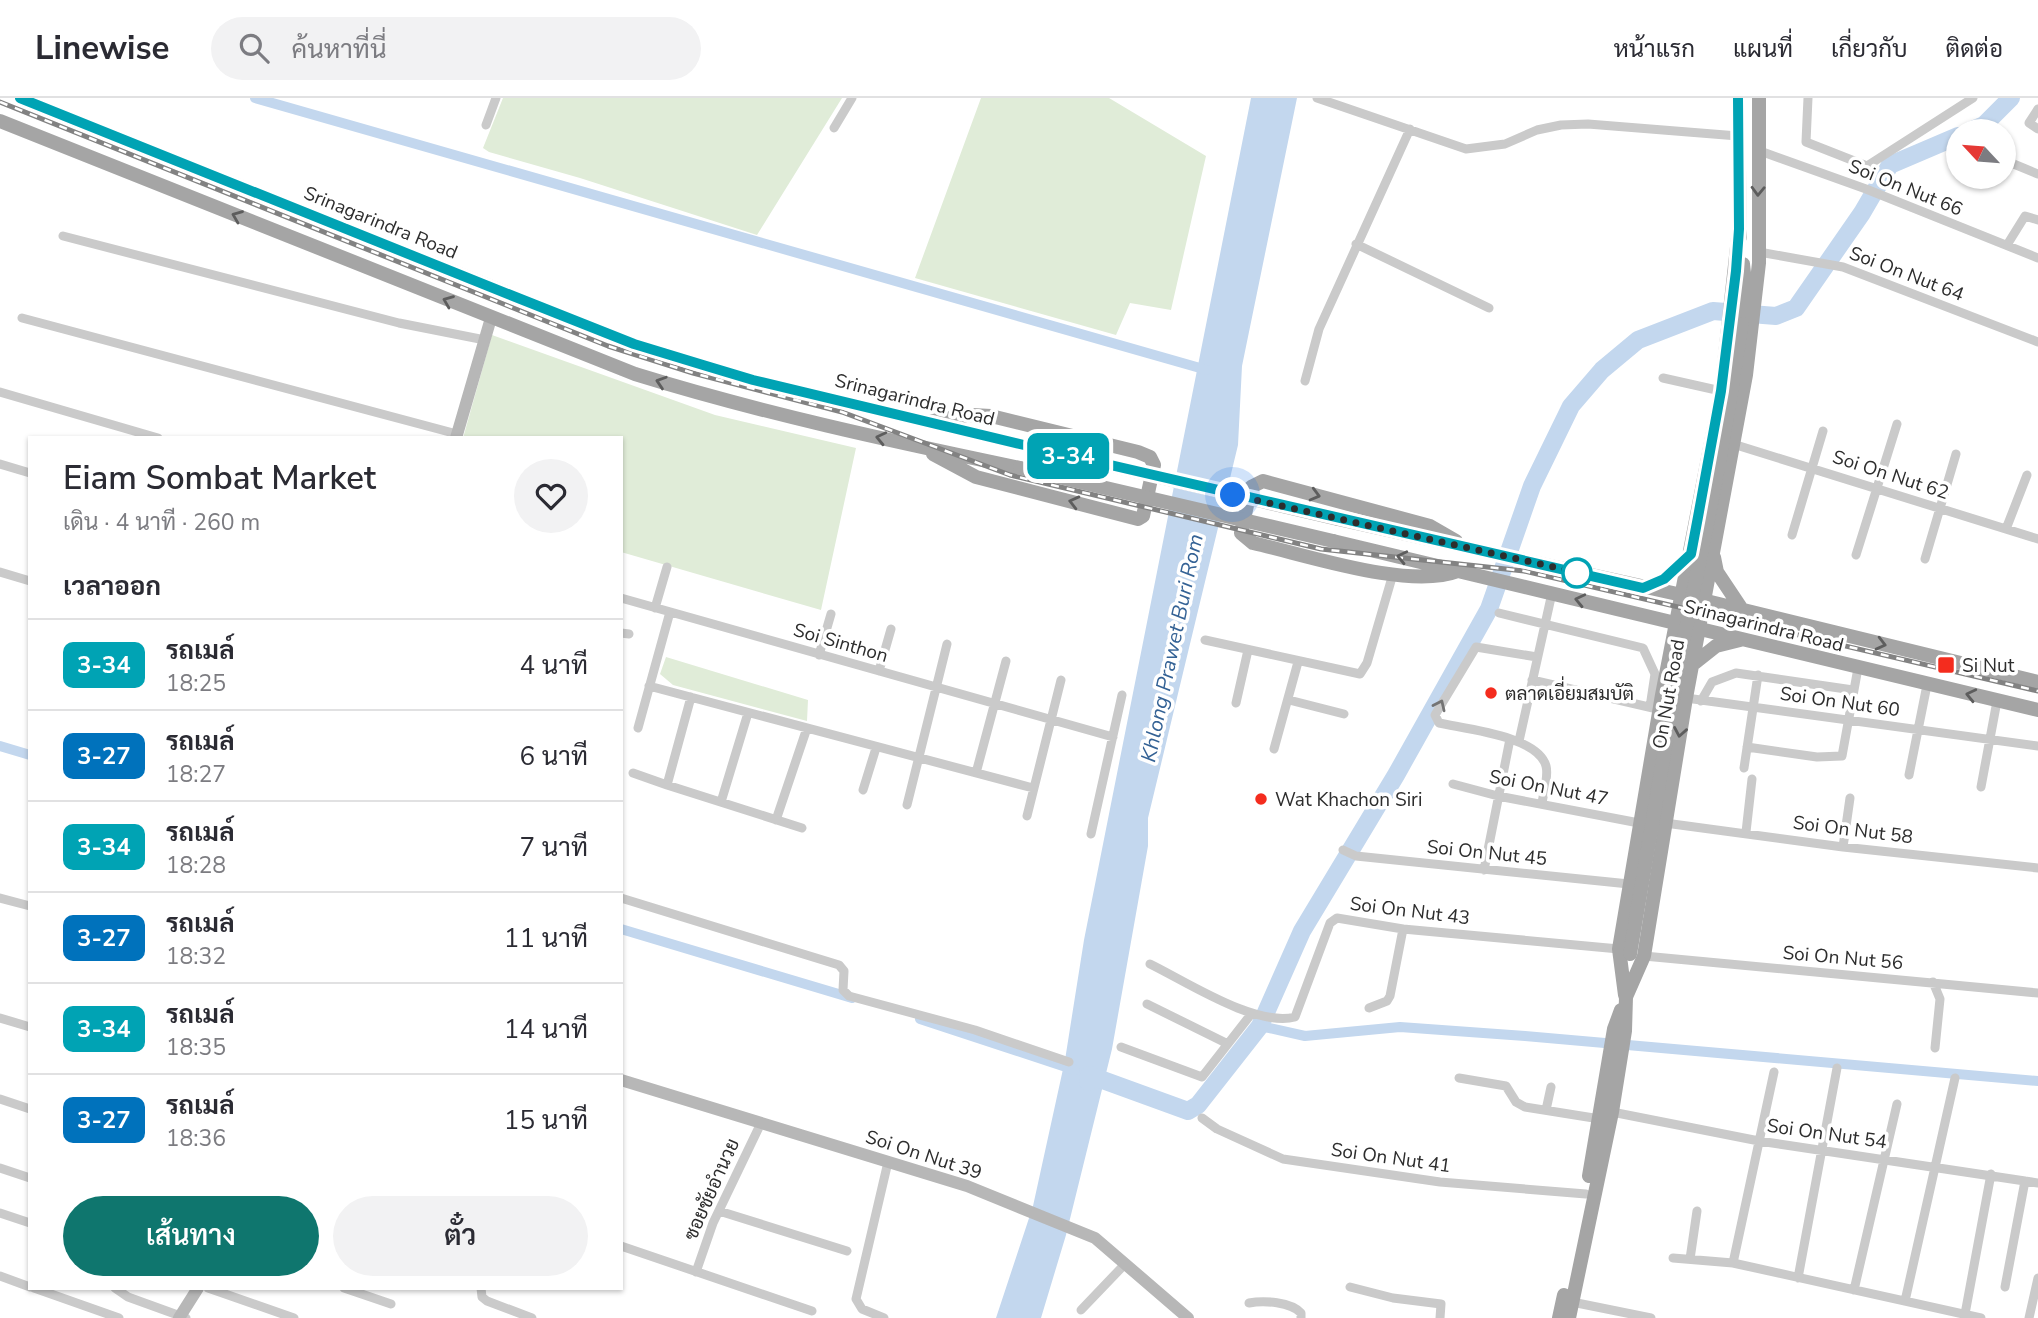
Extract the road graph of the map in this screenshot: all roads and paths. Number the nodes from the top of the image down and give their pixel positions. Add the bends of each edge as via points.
1 (20, 98) edge
2 (496, 98) edge
3 (852, 98) edge
4 (1317, 98) edge
5 (1738, 98) edge
6 (1759, 98) edge
7 (1808, 98) edge
8 (1973, 98) edge
9 (2038, 109) edge
10 (0, 121) edge
11 (486, 125) dead end
12 (834, 128) dead end
13 (1410, 130) junction
14 (2038, 130) edge
15 (1738, 136) junction
16 (1760, 151) junction
17 (2016, 165) edge
18 (2038, 174) edge
19 (2038, 220) edge
20 (1739, 229) junction
21 (1757, 229) junction
22 (63, 236) dead end
23 (1356, 244) junction
24 (2007, 245) junction
25 (1759, 252) junction
26 (2038, 258) edge
27 (1746, 291) junction
28 (1489, 309) dead end
29 (22, 318) dead end
30 (491, 318) junction
31 (485, 340) junction
32 (2038, 342) edge
33 (1663, 378) dead end
34 (1305, 381) dead end
35 (1721, 391) junction
36 (0, 392) edge
37 (927, 422) junction
38 (1897, 424) dead end
39 (1823, 431) dead end
40 (151, 436) edge
41 (457, 436) edge
42 (1733, 444) junction
43 (923, 447) junction
44 (1956, 454) dead end
45 (0, 464) edge
46 (1810, 467) junction
47 (28, 472) edge
48 (2026, 475) dead end
49 (1876, 488) junction
50 (1940, 508) junction
51 (1698, 517) junction
52 (1719, 522) junction
53 (2006, 529) junction
54 (1792, 535) dead end
55 (2038, 539) edge
56 (1466, 547) junction
57 (1691, 554) junction
58 (1856, 555) dead end
59 (1713, 556) junction
60 (1925, 559) dead end
61 (667, 567) dead end
62 (1460, 570) junction
63 (0, 572) edge
64 (1392, 574) junction
65 (28, 580) edge
66 (1643, 588) junction
67 (1552, 593) junction
68 (1682, 595) junction
69 (623, 599) edge
70 (1704, 601) junction
71 (655, 608) junction
72 (1743, 611) junction
73 (670, 612) junction
74 (1500, 613) dead end
75 (1636, 613) junction
76 (831, 614) dead end
77 (1677, 623) junction
78 (1545, 624) junction
79 (1699, 628) junction
80 (891, 629) dead end
81 (1205, 640) dead end
82 (1741, 640) junction
83 (947, 644) dead end
84 (1248, 650) junction
85 (820, 655) junction
86 (1537, 657) junction
87 (1670, 659) junction
88 (1006, 661) dead end
89 (1298, 662) junction
90 (1692, 664) junction
91 (1857, 668) junction
92 (879, 671) junction
93 (1758, 674) junction
94 (1061, 680) dead end
95 (1532, 680) junction
96 (2038, 682) edge
97 (1927, 685) junction
98 (649, 686) junction
99 (937, 688) junction
100 (1853, 690) junction
101 (1122, 695) dead end
102 (691, 697) junction
103 (1694, 699) junction
104 (1289, 700) junction
105 (1997, 701) junction
106 (1236, 703) dead end
107 (1657, 704) junction
108 (995, 705) junction
109 (1752, 707) junction
110 (2038, 710) edge
111 (748, 713) junction
112 (1344, 714) dead end
113 (1050, 720) junction
114 (1849, 720) junction
115 (638, 727) dead end
116 (807, 728) junction
117 (1917, 729) junction
118 (1113, 737) junction
119 (1989, 739) junction
120 (1514, 740) junction
121 (2038, 746) edge
122 (1747, 747) junction
123 (876, 748) junction
124 (1274, 749) dead end
125 (920, 758) junction
126 (1744, 768) dead end
127 (634, 774) dead end
128 (975, 774) junction
129 (1909, 775) dead end
130 (1752, 779) dead end
131 (1453, 784) dead end
132 (667, 785) junction
133 (1981, 787) dead end
134 (1033, 789) junction
135 (863, 790) dead end
136 (1497, 796) junction
137 (1850, 798) dead end
138 (721, 802) junction
139 (1542, 804) junction
140 (907, 805) dead end
141 (1027, 816) dead end
142 (776, 820) junction
143 (1639, 823) junction
144 (1665, 823) junction
145 (802, 828) dead end
146 (1746, 832) junction
147 (1091, 834) dead end
148 (1843, 847) junction
149 (1349, 853) dead end
150 (2038, 868) edge
151 (1484, 870) junction
152 (1629, 884) junction
153 (0, 898) edge
154 (623, 899) edge
155 (28, 905) edge
156 (1403, 929) junction
157 (1631, 953) junction
158 (1150, 964) dead end
159 (1933, 982) junction
160 (2038, 993) edge
161 (1147, 1004) dead end
162 (1368, 1008) dead end
163 (1256, 1014) junction
164 (0, 1018) edge
165 (28, 1026) edge
166 (1226, 1043) junction
167 (1121, 1047) dead end
168 (1935, 1048) dead end
169 (1069, 1062) dead end
170 (1837, 1068) dead end
171 (1774, 1072) dead end
172 (1459, 1078) dead end
173 (1955, 1078) dead end
174 (623, 1081) edge
175 (1551, 1087) dead end
176 (0, 1099) edge
177 (1897, 1104) dead end
178 (28, 1108) edge
179 (1546, 1110) junction
180 (1604, 1114) junction
181 (1202, 1118) dead end
182 (761, 1123) junction
183 (1759, 1141) junction
184 (1821, 1150) junction
185 (1885, 1159) junction
186 (888, 1162) junction
187 (1938, 1167) junction
188 (0, 1168) edge
189 (1991, 1174) junction
190 (28, 1177) edge
191 (2025, 1181) junction
192 (2038, 1183) edge
193 (1586, 1194) junction
194 (719, 1211) junction
195 (1697, 1211) dead end
196 (0, 1213) edge
197 (28, 1222) edge
198 (623, 1248) edge
199 (847, 1251) dead end
200 (1673, 1258) dead end
201 (1690, 1259) junction
202 (1733, 1263) junction
203 (1125, 1264) junction
204 (696, 1272) junction
205 (0, 1276) edge
206 (1798, 1278) junction
207 (2038, 1278) edge
208 (28, 1286) edge
209 (1350, 1287) dead end
210 (2004, 1287) dead end
211 (41, 1290) edge
212 (118, 1290) edge
213 (197, 1290) edge
214 (214, 1290) edge
215 (350, 1290) edge
216 (481, 1290) edge
217 (1854, 1290) junction
218 (1568, 1301) junction
219 (1905, 1301) junction
220 (1250, 1303) dead end
221 (391, 1304) dead end
222 (1081, 1310) dead end
223 (812, 1311) dead end
224 (1965, 1314) junction
225 (182, 1317) edge
226 (120, 1318) edge
227 (294, 1318) edge
228 (532, 1318) edge
229 (884, 1318) edge
230 (1188, 1318) edge
231 (1301, 1318) edge
232 (1440, 1318) edge
233 (1559, 1318) edge
234 (1569, 1318) edge
235 (1651, 1318) edge
236 (1982, 1318) edge
237 (2029, 1318) edge

1 - 37 main road, Srinagarindra Road via 634,344 753,380
2 - 11 street
3 - 12 street
4 - 13 street
5 - 15 main road, On Nut Road
6 - 16 main road, On Nut Road
7 - 8 street via 1805,142 1867,166
9 - 14 street via 2029,123
30 -> 10 main road, Srinagarindra Road
13 - 15 street via 1477,149 1561,125
13 - 23 street
15 - 20 main road, On Nut Road
16 -> 21 main road, On Nut Road
16 - 24 street, Soi On Nut 66
17 - 18 street
19 - 24 street via 2025,216
20 - 27 main road, On Nut Road
20 - 35 main road, On Nut Road
21 - 25 main road, On Nut Road
21 - 27 main road, On Nut Road
22 - 31 street via 399,323
23 - 28 street
23 - 34 street via 1319,328
24 - 26 street, Soi On Nut 66
25 - 32 street, Soi On Nut 64 via 1843,267
25 - 42 main road, On Nut Road
27 - 157 main road, On Nut Road, bridge
29 - 41 street
30 - 31 street
43 -> 30 main road, Srinagarindra Road via 693,392
31 - 41 street
33 - 35 street
35 - 51 main road, On Nut Road
36 - 40 street
37 -> 43 main road via 991,416 1138,452 1150,457 1154,465 1143,516 1138,519 976,477
37 - 56 main road, Srinagarindra Road, bridge
38 - 49 street
39 - 46 street
42 - 46 street, Soi On Nut 62
42 - 52 main road, On Nut Road
62 -> 43 main road, Srinagarindra Road, bridge
44 - 50 street
45 - 47 street
46 - 49 street, Soi On Nut 62
46 - 54 street
48 - 53 street
49 - 50 street, Soi On Nut 62
49 - 58 street
50 - 53 street, Soi On Nut 62
50 - 60 street
51 - 52 main road via 1707,530
51 - 57 main road, On Nut Road
52 - 59 main road, On Nut Road
53 - 55 street, Soi On Nut 62
64 -> 56 main road via 1248,541 1241,533 1251,487 1263,481 1430,526
56 - 66 main road, Srinagarindra Road
57 - 66 main road via 1664,579
57 - 68 main road, On Nut Road
59 - 70 main road, On Nut Road
59 - 72 main road via 1717,572
61 - 71 street
62 - 64 main road via 1436,578
62 - 67 main road, Srinagarindra Road
63 - 65 street
64 - 89 street via 1362,673
66 - 68 main road, Srinagarindra Road
75 -> 67 main road, Srinagarindra Road
67 - 78 street
68 - 70 main road, Srinagarindra Road
68 - 77 main road, On Nut Road
69 - 71 street, Soi Sinthon
70 - 72 main road, Srinagarindra Road
70 - 79 main road, On Nut Road
71 - 73 street, Soi Sinthon
72 -> 96 main road, Srinagarindra Road
73 - 85 street, Soi Sinthon
73 - 98 street
74 - 78 street
75 - 77 main road, Srinagarindra Road
75 - 87 main road via 1663,632
76 - 85 street
77 - 79 main road, Srinagarindra Road
77 - 87 main road, On Nut Road
78 - 86 street
78 - 107 street via 1643,648 1656,674
79 - 82 main road, Srinagarindra Road
79 - 90 main road, On Nut Road
80 - 92 street
81 - 84 street
82 - 90 main road via 1716,646
82 - 91 main road, Srinagarindra Road
83 - 99 street
84 - 89 street
84 - 106 street
85 - 92 street, Soi Sinthon
86 - 95 street
120 -> 86 street via 1439,723 1436,710 1476,647
87 - 107 main road, On Nut Road
88 - 108 street
89 - 104 street
90 - 103 main road, On Nut Road
91 - 97 main road, Srinagarindra Road
91 - 100 street
92 - 99 street, Soi Sinthon
93 - 100 street
93 - 103 street via 1721,678
93 - 109 street
94 - 113 street
95 - 107 street
95 - 120 street
105 -> 97 main road, Srinagarindra Road
97 - 117 street
98 - 102 street
98 - 115 street
99 - 108 street, Soi Sinthon
99 - 125 street
100 - 114 street
101 - 118 street
102 - 111 street
102 - 132 street
103 - 107 main road via 1678,689
103 - 109 street, Soi On Nut 60
103 -> 144 main road, On Nut Road
104 - 112 street
104 - 124 street
105 - 110 main road, Srinagarindra Road
105 - 119 street
107 - 143 main road, On Nut Road
108 - 113 street, Soi Sinthon
108 - 128 street
109 - 114 street, Soi On Nut 60
109 - 122 street
111 - 116 street
111 - 138 street
113 - 118 street, Soi Sinthon
113 - 134 street
114 - 117 street, Soi On Nut 60
114 - 122 street via 1843,753 1837,758
116 - 123 street
116 - 142 street
117 - 119 street, Soi On Nut 60
117 - 129 street
118 - 147 street
119 - 121 street, Soi On Nut 60
119 - 133 street
120 - 136 street
120 - 139 street via 1541,754 1547,768
122 - 126 street
123 - 125 street
123 - 135 street
125 - 128 street
125 - 140 street
127 - 132 street
128 - 134 street
130 - 146 street
131 - 136 street, Soi On Nut 47
132 - 138 street
134 - 141 street
136 - 139 street, Soi On Nut 47
136 - 151 street
137 - 148 street
138 - 142 street
139 - 143 street, Soi On Nut 47
142 - 145 street
143 - 152 main road, On Nut Road
144 - 146 street, Soi On Nut 58
144 - 157 main road, On Nut Road
146 - 148 street, Soi On Nut 58
148 - 150 street, Soi On Nut 58
149 - 151 street, Soi On Nut 45
151 - 152 street, Soi On Nut 45
152 - 157 main road, On Nut Road
153 - 155 street
154 - 169 street via 839,965 844,971 843,990 849,996 975,1030
156 - 157 street, Soi On Nut 43
156 - 162 street via 1391,996
156 - 163 street, Soi On Nut 43 via 1334,919 1295,1017 1272,1019
157 - 159 street, Soi On Nut 56
157 - 180 main road, On Nut Road
158 - 163 street, Soi On Nut 43
159 - 160 street, Soi On Nut 56
159 - 168 street via 1940,999
161 - 166 street
163 - 166 street
164 - 165 street
166 - 167 street via 1202,1077
170 - 184 street
171 - 183 street
172 - 179 street, Soi On Nut 54 via 1506,1086 1516,1102
173 - 187 street
174 - 182 street, Soi On Nut 39
175 - 179 street
176 - 178 street
177 - 185 street
179 - 180 street, Soi On Nut 54
180 - 183 street, Soi On Nut 54
180 - 193 main road, On Nut Road
180 - 218 main road, On Nut Road
181 - 193 street, Soi On Nut 41 via 1283,1159 1440,1182
182 - 186 street, Soi On Nut 39
182 - 194 street, ซอยชัยอำนวย
183 - 184 street, Soi On Nut 54
183 - 202 street
184 - 185 street, Soi On Nut 54
184 - 206 street
185 - 187 street, Soi On Nut 54
185 - 217 street
186 - 203 street, Soi On Nut 39 via 967,1186 1095,1238
186 - 229 street via 856,1299 862,1309
187 - 189 street, Soi On Nut 54
187 - 219 street
188 - 190 street
189 - 191 street, Soi On Nut 54
189 - 224 street
191 - 192 street, Soi On Nut 54
191 - 210 street
193 - 218 main road, On Nut Road
194 - 199 street
194 - 204 street, ซอยชัยอำนวย
195 - 201 street
196 - 197 street
198 - 204 street, ซอยชัยอำนวย
200 - 201 street
201 - 202 street
202 - 206 street
203 - 222 street
203 - 230 street, Soi On Nut 39
204 - 223 street, ซอยชัยอำนวย
205 - 208 street
206 - 217 street
207 - 237 street
209 - 232 street via 1441,1304
211 - 226 street
212 - 225 street
213 - 225 street
214 - 227 street
215 - 221 street
216 - 228 street via 487,1301
217 - 219 street
218 - 233 main road, On Nut Road
218 - 234 main road, On Nut Road
218 - 235 street
219 - 224 street
220 - 231 street via 1295,1307
224 - 236 street

